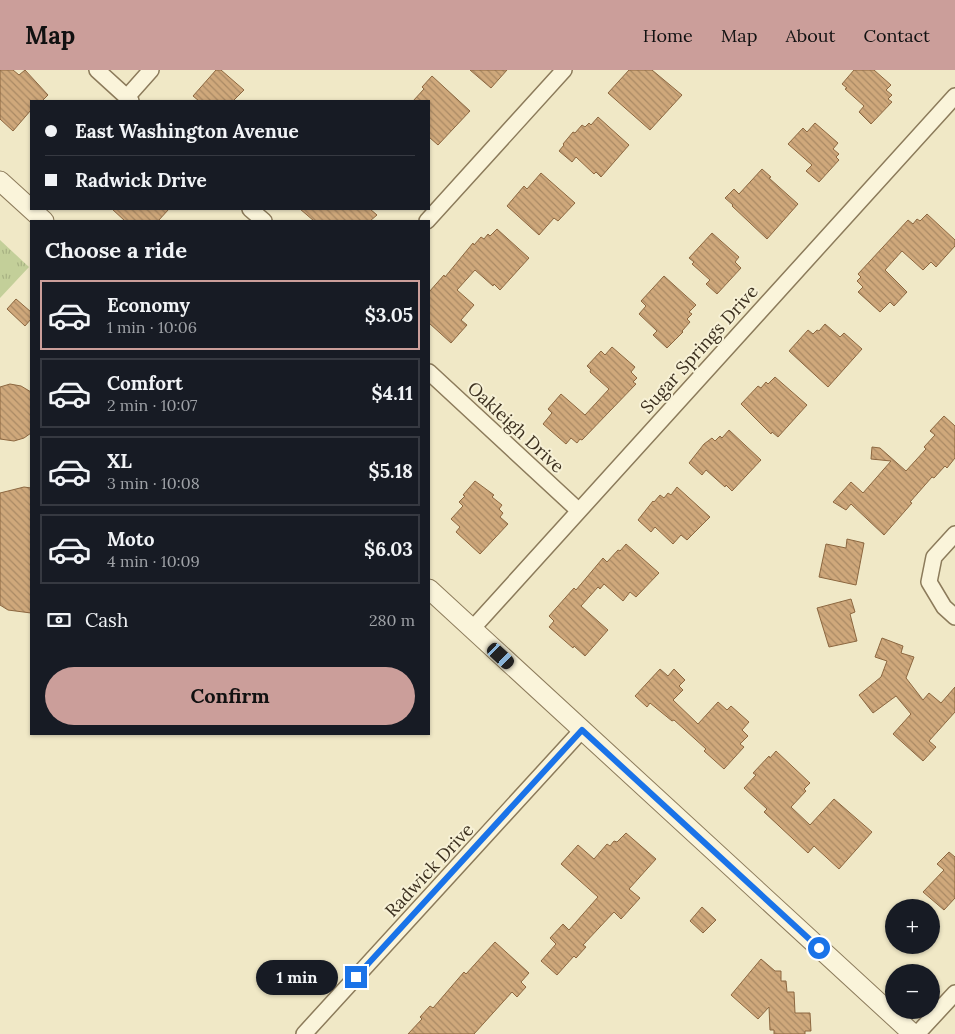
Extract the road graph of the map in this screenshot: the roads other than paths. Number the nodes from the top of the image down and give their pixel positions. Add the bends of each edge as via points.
1 (97, 70) edge
2 (151, 70) edge
3 (564, 70) edge
4 (955, 96) edge
5 (129, 99) edge
6 (0, 181) edge
7 (30, 208) edge
8 (32, 210) edge
9 (251, 210) edge
10 (43, 220) edge
11 (263, 220) edge
12 (428, 220) edge
13 (430, 373) edge
14 (578, 510) junction
15 (955, 534) edge
16 (430, 591) edge
17 (955, 617) edge
18 (472, 629) junction
19 (582, 730) junction
20 (955, 993) edge
21 (304, 1034) edge
22 (913, 1034) edge
23 (918, 1034) edge

1 - 5 street
2 - 5 street
3 - 12 street
4 - 14 street, Sugar Springs Drive
6 - 7 street
8 - 10 street
9 - 11 street
13 - 14 street, Oakleigh Drive
14 - 18 street, Sugar Springs Drive
15 - 17 street via 934,557 929,582 944,607
16 - 18 street
18 - 19 street
19 - 21 street, Radwick Drive
19 - 22 street
20 - 23 street

